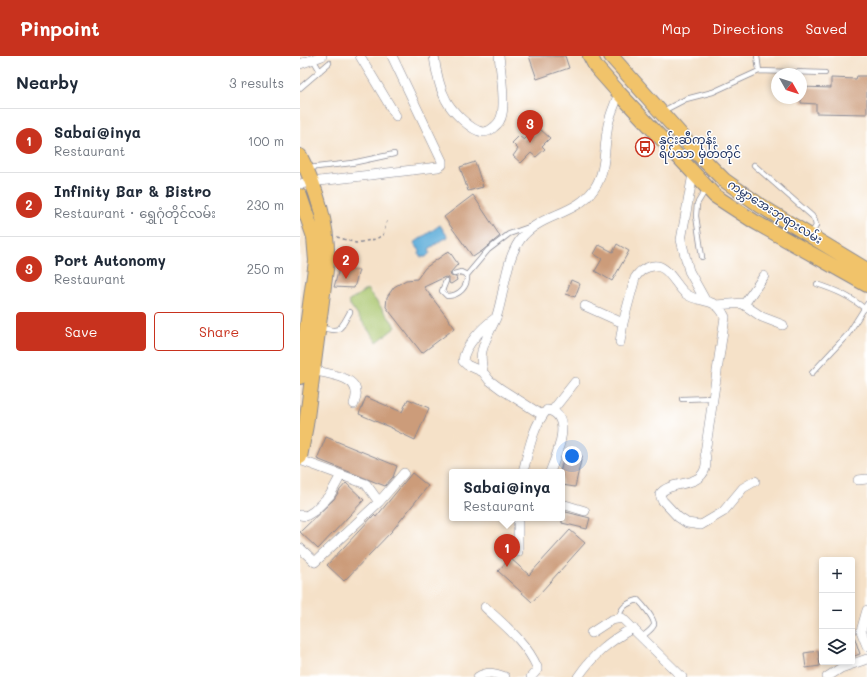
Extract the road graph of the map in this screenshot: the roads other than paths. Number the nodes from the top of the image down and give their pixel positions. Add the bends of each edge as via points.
1 (360, 56) edge
2 (392, 56) edge
3 (434, 56) edge
4 (499, 56) edge
5 (590, 56) edge
6 (610, 56) edge
7 (757, 56) edge
8 (315, 57) edge
9 (300, 62) edge
10 (329, 63) dead end
11 (320, 71) junction
12 (759, 72) junction
13 (824, 73) dead end
14 (300, 88) edge
15 (619, 93) junction
16 (632, 107) junction
17 (657, 107) junction
18 (396, 116) dead end
19 (394, 154) dead end
20 (303, 162) edge
21 (754, 165) dead end
22 (693, 174) junction
23 (305, 183) edge
24 (706, 187) junction
25 (300, 196) edge
26 (761, 206) junction
27 (743, 215) junction
28 (537, 224) junction
29 (811, 235) junction
30 (826, 244) junction
31 (702, 257) dead end
32 (817, 257) junction
33 (867, 270) edge
34 (454, 274) dead end
35 (467, 275) junction
36 (764, 276) dead end
37 (446, 281) dead end
38 (816, 284) dead end
39 (867, 285) edge
40 (705, 300) junction
41 (743, 304) junction
42 (715, 305) junction
43 (585, 306) dead end
44 (866, 306) edge
45 (350, 312) dead end
46 (496, 318) junction
47 (623, 323) junction
48 (783, 324) dead end
49 (319, 327) junction
50 (620, 342) dead end
51 (313, 370) junction
52 (482, 372) junction
53 (812, 373) dead end
54 (300, 377) edge
55 (575, 382) dead end
56 (713, 398) junction
57 (682, 399) dead end
58 (354, 404) dead end
59 (552, 411) junction
60 (542, 415) junction
61 (300, 457) edge
62 (300, 460) edge
63 (524, 469) edge
64 (551, 469) edge
65 (404, 473) dead end
66 (341, 475) junction
67 (755, 481) dead end
68 (379, 502) junction
69 (565, 505) edge
70 (585, 511) dead end
71 (300, 515) edge
72 (518, 521) edge
73 (300, 548) edge
74 (518, 552) dead end
75 (485, 607) dead end
76 (867, 610) edge
77 (618, 619) junction
78 (633, 628) junction
79 (591, 633) dead end
80 (642, 637) junction
81 (867, 646) edge
82 (867, 659) edge
83 (478, 677) edge
84 (505, 677) edge
85 (531, 677) edge
86 (578, 677) edge
87 (682, 677) edge
88 (827, 677) edge

1 - 18 street
2 - 23 street via 442,165
3 - 4 street via 436,72 447,101 469,125 484,132 497,124 502,113
5 - 15 main road, ကမ္ဘာအေးဘုရားလမ်း via 596,67
6 - 17 main road, ကမ္ဘာအေးဘုရားလမ်း
7 - 12 lane
8 - 9 street
8 - 11 lane
10 - 11 lane
11 - 14 lane
12 - 13 lane
12 - 17 lane via 713,92
15 - 16 main road, ကမ္ဘာအေးဘုရားလမ်း
15 - 28 street via 607,129 601,174 590,195 575,207
16 - 17 main road
16 - 22 main road, ကမ္ဘာအေးဘုရားလမ်း
17 - 26 main road, ကမ္ဘာအေးဘုရားလမ်း via 724,180
19 - 20 lane via 352,163
20 - 23 main road
21 - 29 lane via 812,216 816,226
22 - 24 main road, ကမ္ဘာအေးဘုရားလမ်း
22 - 40 street via 681,240 689,271
23 - 49 main road via 326,233 328,246
24 - 27 main road, ကမ္ဘာအေးဘုရားလမ်း
24 - 31 lane via 698,204 696,216
25 - 54 main road via 314,237 316,261
26 - 27 main road
26 - 29 main road, ကမ္ဘာအေးဘုရားလမ်း
27 - 32 main road, ကမ္ဘာအေးဘုရားလမ်း
28 - 35 lane via 509,234 488,250
28 - 46 street via 523,235 516,248 507,270
29 - 30 main road, ကမ္ဘာအေးဘုရားလမ်း
30 - 32 main road
30 - 33 main road, ကမ္ဘာအေးဘုရားလမ်း
32 - 39 main road, ကမ္ဘာအေးဘုရားလမ်း
34 - 35 lane via 461,272
35 - 37 lane via 465,287 453,296 447,296 442,291
36 - 41 street
38 - 44 lane via 843,293
40 - 42 street
40 - 47 street via 685,294 667,270 653,265 638,273 635,278
41 - 42 street
41 - 48 street via 762,317
42 - 56 street via 724,317
43 - 47 street
44 - 53 lane via 848,334
45 - 49 lane via 337,330
46 - 52 street via 482,352
46 - 52 street via 481,330 463,357 466,365
47 - 50 street
49 - 51 main road
51 - 58 street via 344,378 355,385 357,391
51 - 61 main road
52 - 60 street via 501,389
55 - 59 street
56 - 57 lane
56 - 67 street via 706,468 697,478 662,491 662,500 682,520 701,525 723,512 743,488
59 - 60 street via 547,410
59 - 64 street via 562,426 562,435
60 - 63 street
62 - 66 street
65 - 68 street
66 - 68 street via 366,484
66 - 71 street via 330,495 314,511 306,516
68 - 73 street via 315,562
69 - 70 street
72 - 74 street
75 - 85 street via 527,648 537,667
76 - 81 street via 861,631
77 - 78 street via 622,618
77 - 79 street via 611,620
77 - 80 lane via 619,612 627,603 638,600 654,622 650,631
78 - 80 street
78 - 86 street via 615,638 596,654
80 - 87 street
82 - 88 street via 840,668
83 - 84 street via 485,673

